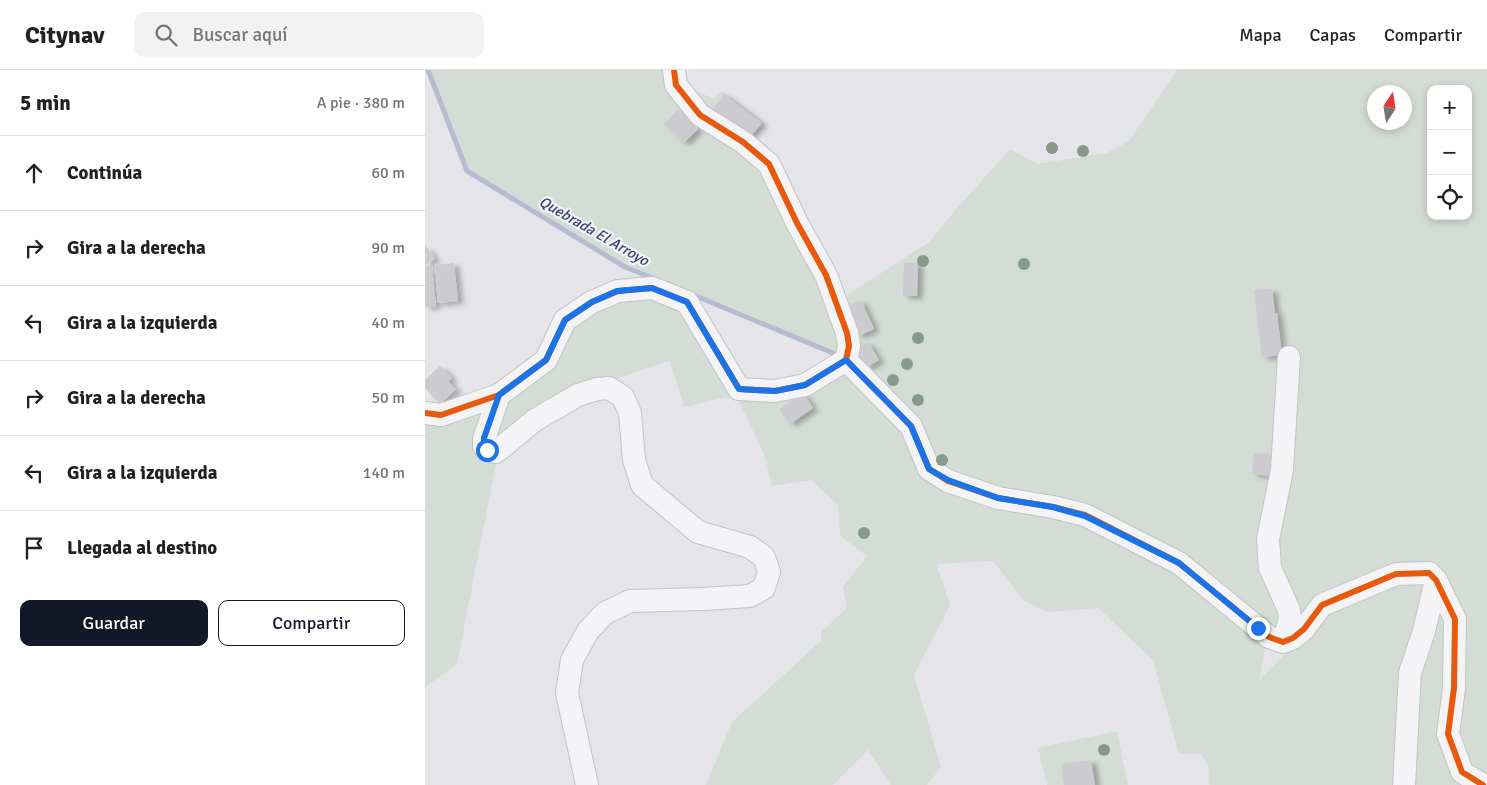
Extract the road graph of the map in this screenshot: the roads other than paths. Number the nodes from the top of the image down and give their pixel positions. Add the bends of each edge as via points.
1 (675, 70) edge
2 (686, 97) junction
3 (711, 101) dead end
4 (1289, 357) dead end
5 (846, 360) junction
6 (499, 395) junction
7 (425, 413) edge
8 (1436, 580) junction
9 (1283, 642) junction
10 (587, 785) edge
11 (1404, 785) edge
12 (1483, 785) edge

1 - 2 street via 676,85
2 - 3 street via 691,94
2 - 5 street via 700,115 743,142 769,164 825,275 847,333
4 - 9 street via 1282,470 1268,538 1270,568 1289,610 1290,619
5 - 6 street via 805,385 775,391 739,389 687,302 652,288 617,291 592,302 565,320 546,360
5 - 9 street via 911,426 929,469 948,480 998,498 1085,516 1179,563 1269,637
6 - 7 street via 441,415
6 - 10 street via 484,438 487,450 496,452 535,420 578,395 609,388 623,397 630,413 634,460 642,486 698,532 750,547 764,557 769,572 764,588 750,596 631,601 605,613 588,631 572,660 567,692
8 - 9 street via 1429,573 1396,574 1374,582 1322,606 1304,629
8 - 11 street via 1410,673
8 - 12 street via 1455,619 1449,734 1462,772

